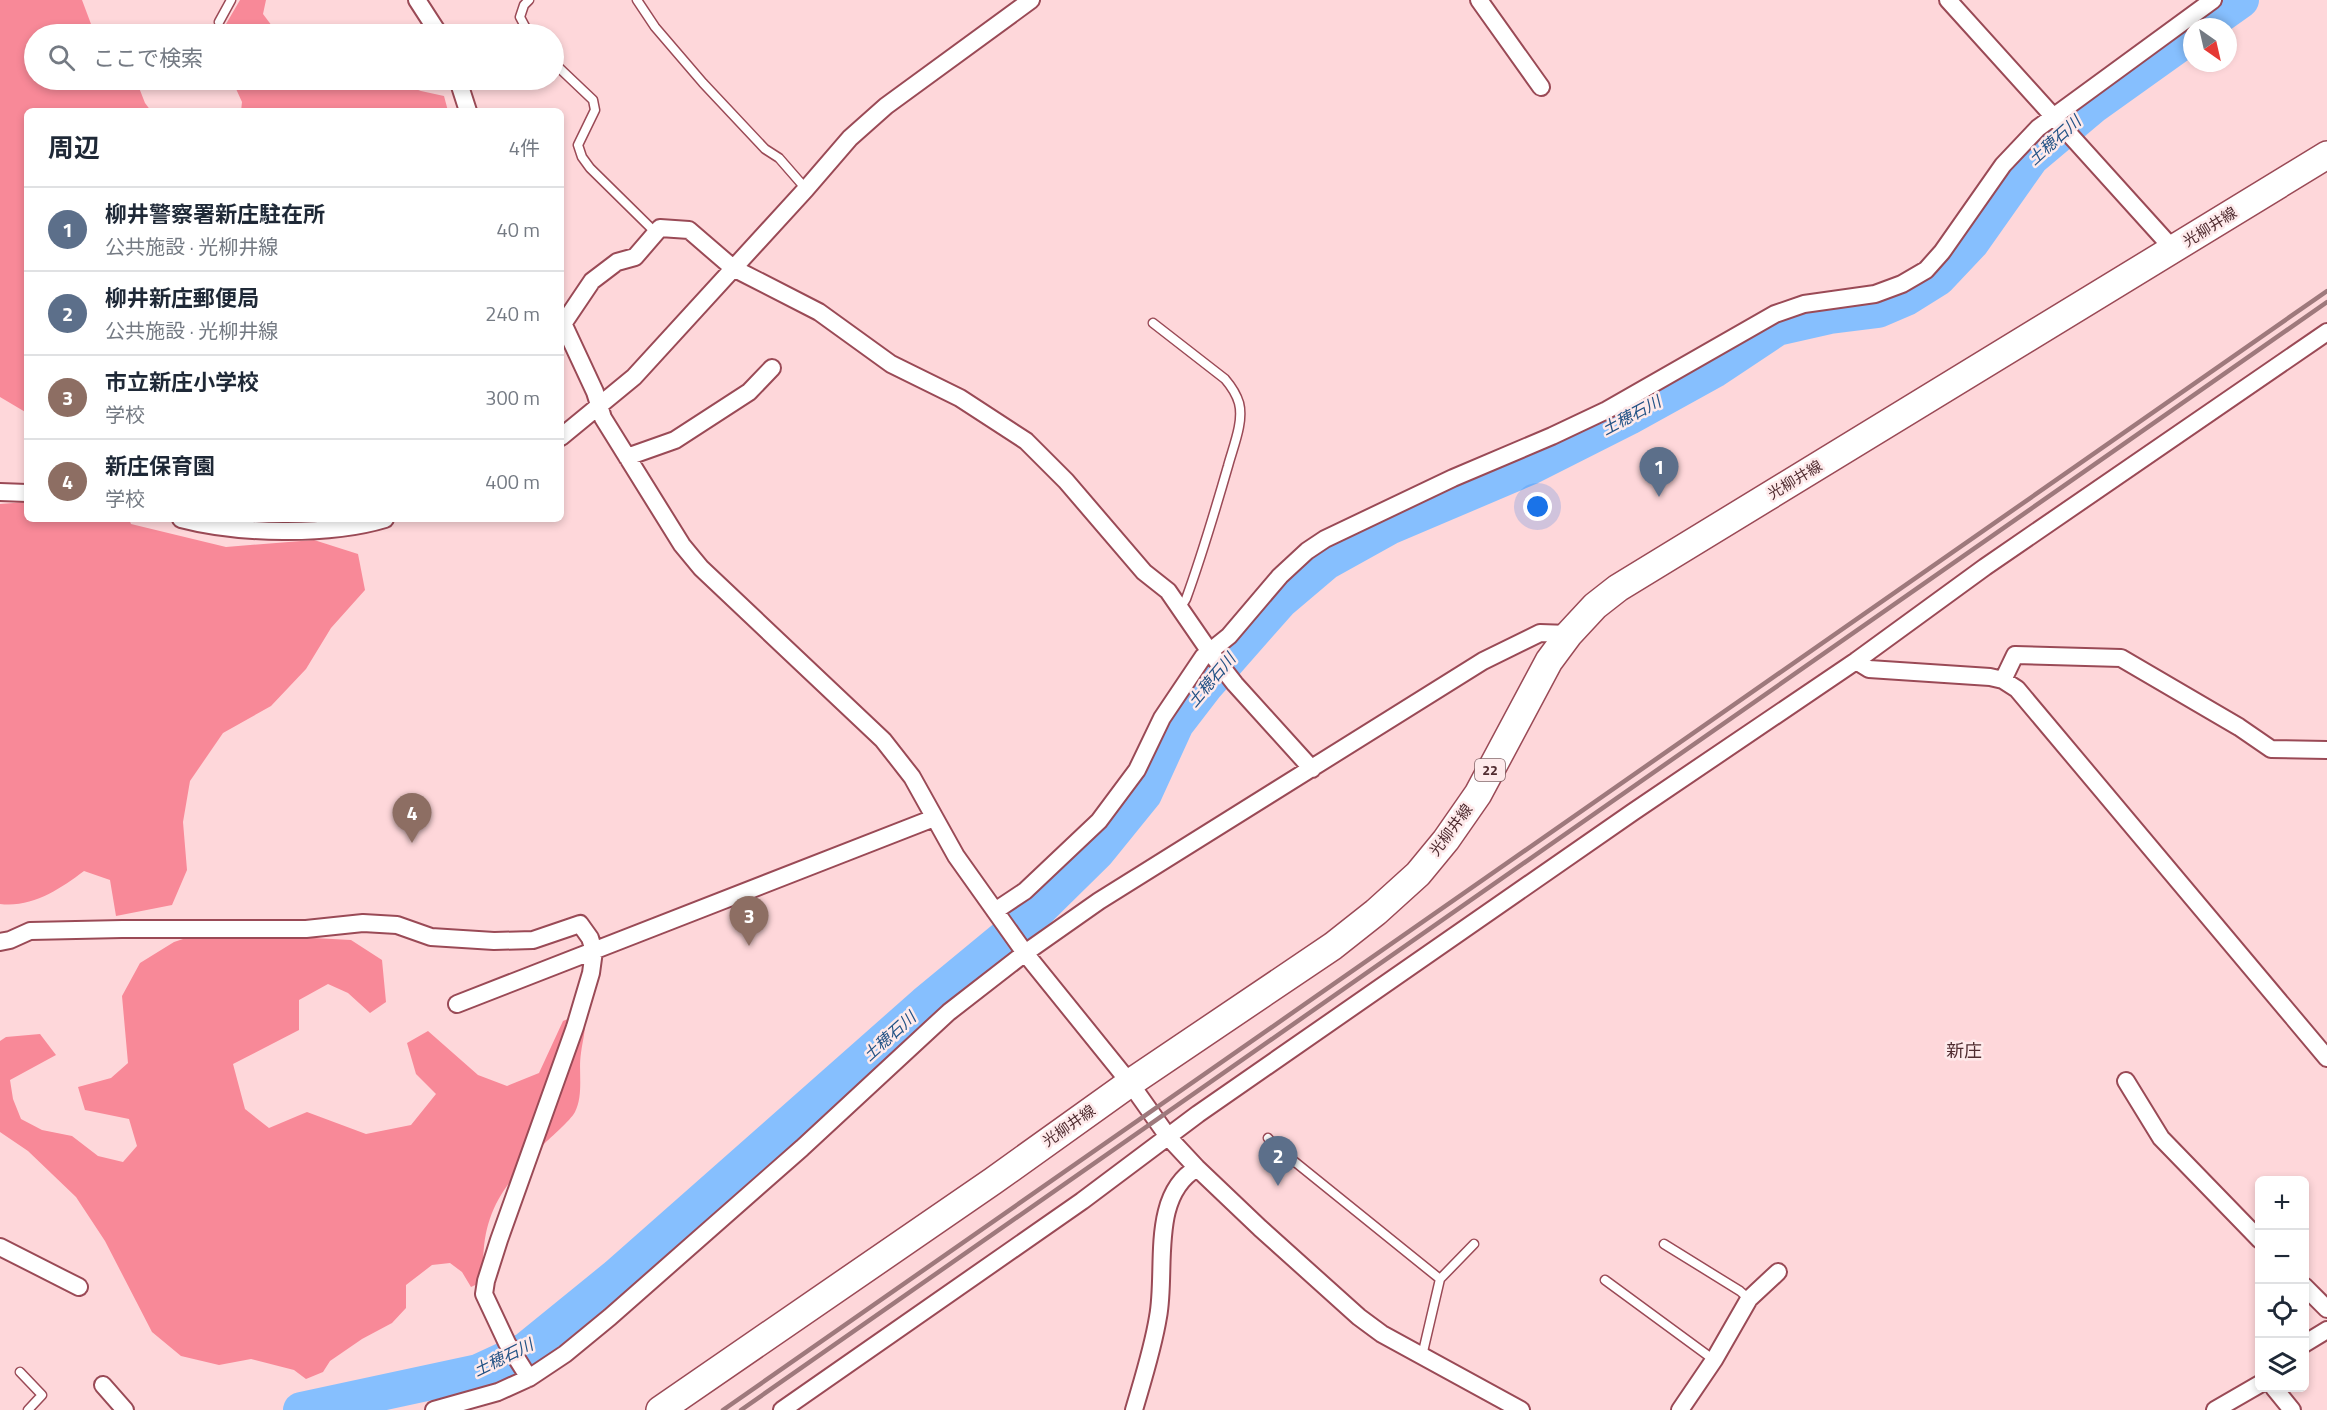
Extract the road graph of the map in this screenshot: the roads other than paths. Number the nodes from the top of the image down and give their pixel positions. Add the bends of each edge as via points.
1 (231, 0) edge
2 (417, 0) edge
3 (529, 0) edge
4 (637, 0) edge
5 (1031, 0) edge
6 (1479, 0) edge
7 (1948, 0) edge
8 (2213, 0) edge
9 (219, 22) dead end
10 (433, 24) edge
11 (524, 24) edge
12 (564, 72) edge
13 (1541, 87) dead end
14 (461, 90) edge
15 (467, 108) edge
16 (2055, 119) junction
17 (2327, 155) edge
18 (806, 189) junction
19 (656, 233) junction
20 (2174, 250) junction
21 (733, 268) junction
22 (564, 319) edge
23 (1153, 323) dead end
24 (564, 326) edge
25 (2327, 332) edge
26 (772, 368) dead end
27 (599, 408) junction
28 (564, 435) edge
29 (627, 457) junction
30 (0, 492) edge
31 (24, 493) edge
32 (193, 522) edge
33 (367, 522) edge
34 (1181, 607) junction
35 (1569, 634) junction
36 (1211, 654) junction
37 (1856, 661) junction
38 (2003, 680) junction
39 (2327, 750) edge
40 (1312, 769) junction
41 (934, 818) junction
42 (1000, 917) junction
43 (0, 942) edge
44 (1023, 950) junction
45 (594, 951) junction
46 (458, 1004) dead end
47 (2327, 1058) edge
48 (2126, 1081) dead end
49 (1130, 1083) junction
50 (1169, 1138) junction
51 (1268, 1138) dead end
52 (1197, 1168) junction
53 (2255, 1236) edge
54 (1474, 1244) dead end
55 (1664, 1244) dead end
56 (0, 1247) edge
57 (1778, 1272) dead end
58 (1440, 1278) junction
59 (1605, 1280) dead end
60 (79, 1287) dead end
61 (2309, 1291) edge
62 (1749, 1299) junction
63 (2327, 1309) edge
64 (2327, 1330) edge
65 (2309, 1341) edge
66 (1422, 1356) junction
67 (1714, 1360) junction
68 (20, 1372) dead end
69 (529, 1378) junction
70 (103, 1385) dead end
71 (2255, 1386) edge
72 (2277, 1392) edge
73 (28, 1410) edge
74 (125, 1410) edge
75 (434, 1410) edge
76 (660, 1410) edge
77 (782, 1410) edge
78 (1134, 1410) edge
79 (1521, 1410) edge
80 (1680, 1410) edge
81 (2215, 1410) edge
82 (2292, 1410) edge

1 - 9 lane
2 - 10 street
3 - 11 lane via 520,17
4 - 18 lane via 703,83
5 - 18 street via 886,106 850,138
6 - 13 street
7 - 16 street
8 - 16 street
12 - 19 lane via 593,100 595,110 578,145 582,157
14 - 15 street
16 - 20 street
16 - 36 street via 2038,128 2003,165 1926,270 1875,294 1804,304 1775,314 1607,410 1325,539 1280,576
17 - 20 main road, 光柳井線 / 22
18 - 21 street
19 - 21 street via 660,228 689,230
19 - 22 street via 635,257 616,262 592,281
20 - 35 main road, 光柳井線 / 22 via 1663,559 1595,606
21 - 27 street via 634,377
21 - 34 street via 819,312 891,364 960,398 1026,441 1073,489 1143,572
23 - 34 lane via 1225,379 1239,404 1240,418 1209,536
24 - 27 street
25 - 37 street via 1985,567
26 - 29 street via 749,392 675,440
27 - 28 street
27 - 29 street
29 - 41 street via 691,557 883,740 912,777
30 - 31 street
32 - 33 street via 269,531
34 - 36 street
35 - 40 street via 1540,633 1484,661
35 - 49 main road, 光柳井線 / 22 via 1549,661 1478,794 1418,874 1333,946
36 - 40 street
36 - 42 street via 1203,657 1162,718 1137,770 1100,821
37 - 38 street via 1869,669
37 - 50 street via 1614,825
38 - 39 street via 2015,655 2121,658 2271,749
38 - 47 street via 2034,709
40 - 44 street
41 - 42 street
41 - 45 street
42 - 44 street
43 - 45 street via 30,932 306,929 363,923 397,926 431,936 533,940 580,924
44 - 49 street
44 - 69 street via 610,1317
45 - 46 street
45 - 69 street via 575,1027 484,1294
48 - 53 street via 2161,1138
49 - 50 street
49 - 76 main road, 光柳井線 / 22
50 - 52 street
50 - 77 street
51 - 58 lane
52 - 66 street via 1359,1317
52 - 78 street via 1187,1173 1173,1192 1164,1226 1159,1315
54 - 58 lane
55 - 62 lane
56 - 60 street
57 - 62 street
58 - 66 lane
59 - 67 lane
61 - 63 street
62 - 67 street
64 - 65 street
66 - 79 street
67 - 80 street
68 - 73 lane via 42,1395
69 - 75 street via 498,1392
70 - 74 street
71 - 81 street
72 - 82 street

